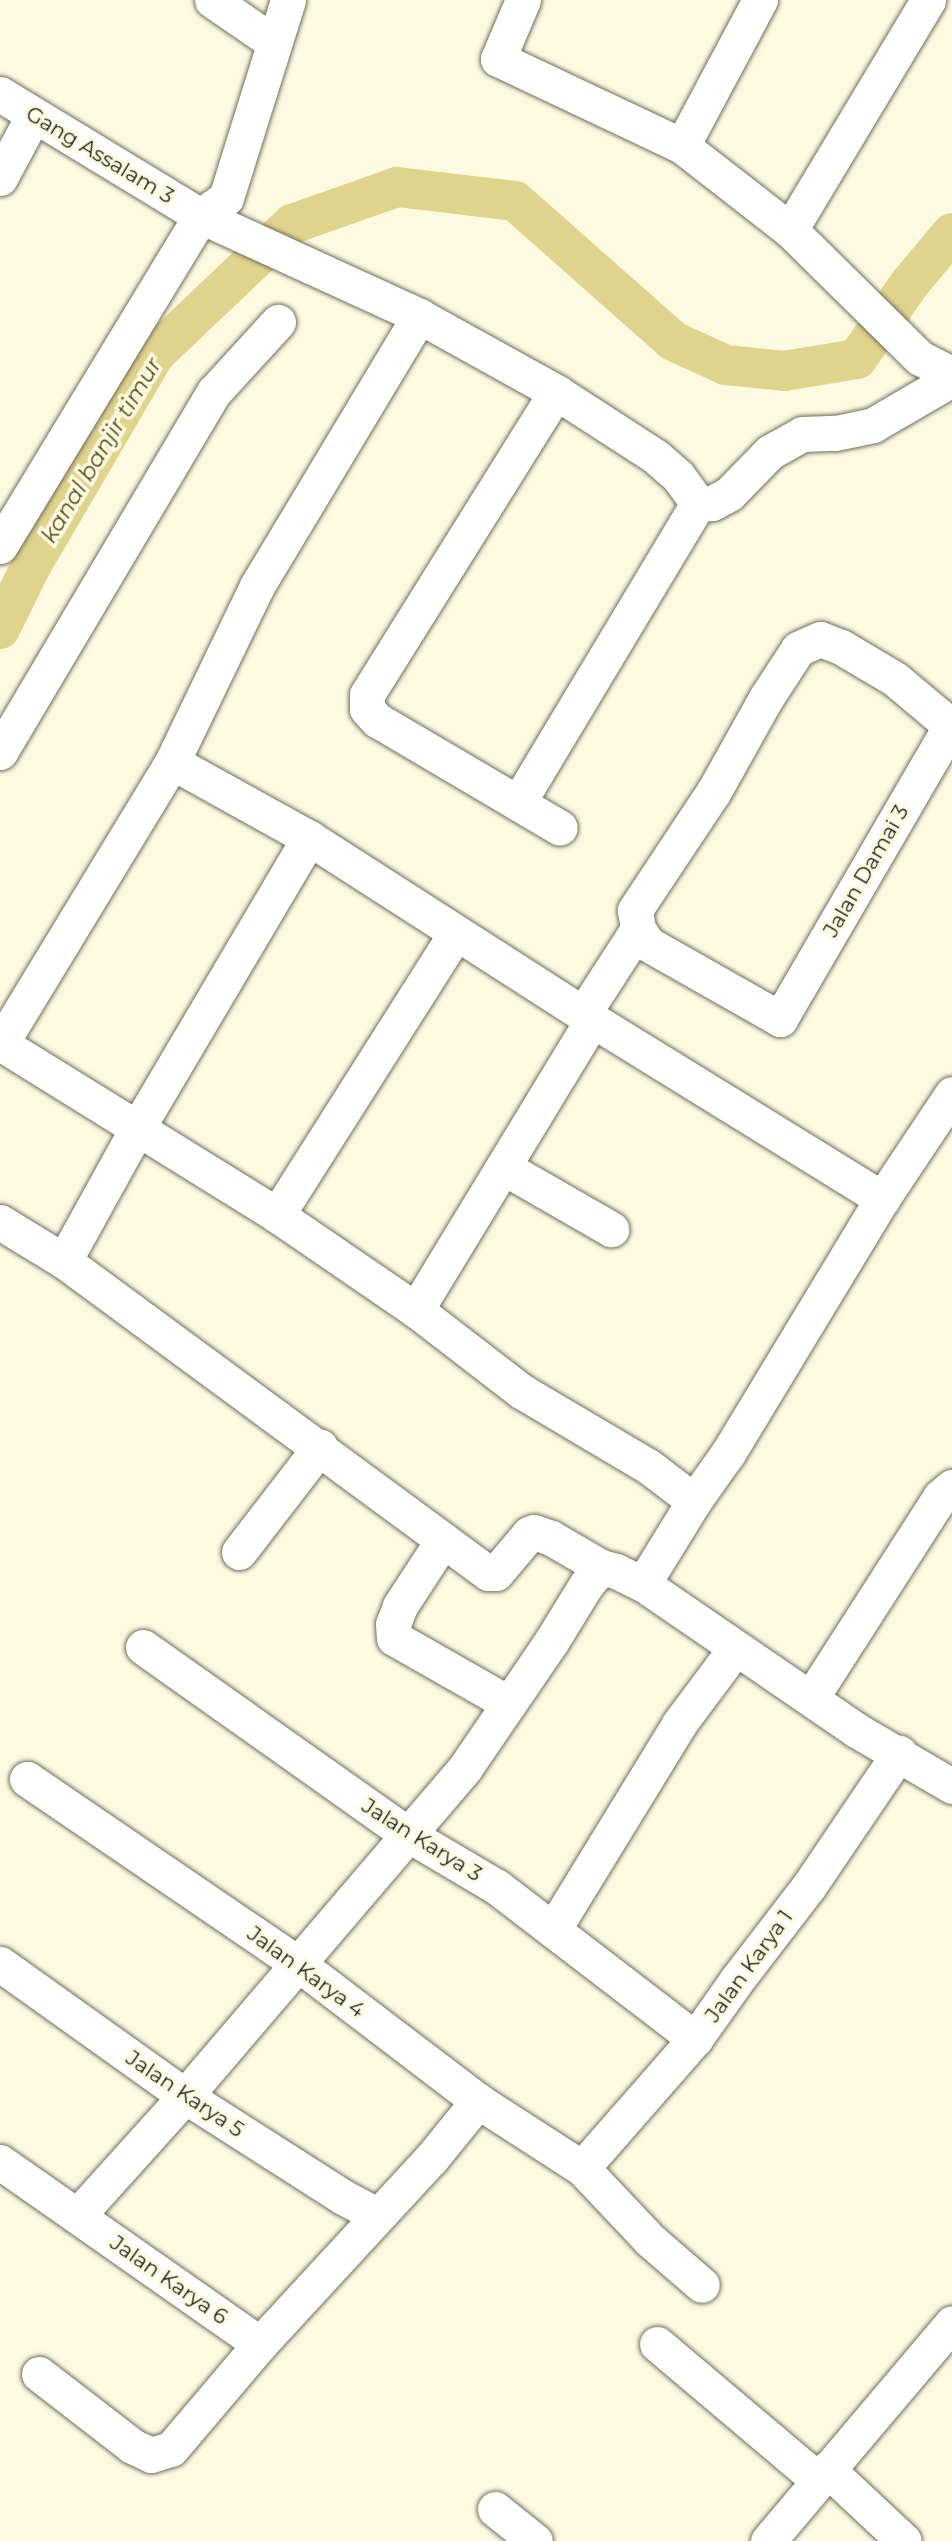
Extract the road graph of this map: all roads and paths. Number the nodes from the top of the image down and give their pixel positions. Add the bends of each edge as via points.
1 (212, 0) edge
2 (288, 0) edge
3 (523, 0) edge
4 (760, 0) edge
5 (928, 0) edge
6 (273, 42) junction
7 (0, 94) edge
8 (33, 116) junction
9 (682, 146) junction
10 (0, 178) edge
11 (201, 216) junction
12 (790, 230) junction
13 (419, 316) junction
14 (278, 322) dead end
15 (952, 376) edge
16 (556, 392) junction
17 (698, 504) junction
18 (0, 547) edge
19 (951, 725) edge
20 (0, 752) edge
21 (172, 762) junction
22 (517, 803) junction
23 (560, 828) dead end
24 (309, 838) junction
25 (638, 929) junction
26 (456, 933) junction
27 (587, 1017) junction
28 (0, 1044) edge
29 (952, 1094) edge
30 (138, 1127) junction
31 (503, 1167) junction
32 (882, 1199) junction
33 (276, 1214) junction
34 (0, 1222) edge
35 (611, 1229) dead end
36 (64, 1261) junction
37 (416, 1310) junction
38 (320, 1447) junction
39 (952, 1487) edge
40 (694, 1501) junction
41 (443, 1540) junction
42 (239, 1552) dead end
43 (601, 1567) junction
44 (643, 1584) junction
45 (143, 1647) dead end
46 (735, 1649) junction
47 (811, 1698) junction
48 (508, 1703) junction
49 (899, 1753) junction
50 (27, 1779) dead end
51 (952, 1786) edge
52 (409, 1835) junction
53 (553, 1930) junction
54 (297, 1963) junction
55 (0, 1964) edge
56 (695, 2039) junction
57 (185, 2096) junction
58 (478, 2101) junction
59 (0, 2162) edge
60 (582, 2168) junction
61 (78, 2215) junction
62 (377, 2215) junction
63 (702, 2285) dead end
64 (952, 2323) edge
65 (261, 2344) junction
66 (657, 2344) dead end
67 (39, 2374) dead end
68 (823, 2475) junction
69 (495, 2509) dead end
70 (535, 2541) edge
71 (768, 2541) edge
72 (904, 2541) edge

1 - 6 street
2 - 6 street
3 - 9 street via 498,59
4 - 9 street
5 - 12 street
6 - 11 street via 226,198
7 - 8 street, Gang Assalam 3
8 - 10 street
8 - 11 street, Gang Assalam 3
9 - 12 street
11 - 13 street, Gang Assalam 3
11 - 18 street
12 - 15 street via 920,358
13 - 16 street, Gang Assalam 3
13 - 21 street via 257,586
14 - 20 street via 214,392
15 - 17 street via 873,425 802,435 770,452 729,494
16 - 17 street, Gang Assalam 3 via 655,456 678,476
16 - 22 street via 367,695 367,709 377,720
17 - 22 street
19 - 25 street via 895,679 841,648 820,639 798,649 714,791 635,910
19 - 25 street, Jalan Damai 3 via 780,1019 648,944
21 - 24 street
21 - 28 street
22 - 23 street
24 - 26 street
24 - 30 street
25 - 27 street
26 - 27 street
26 - 33 street
27 - 31 street
27 - 32 street
28 - 30 street
29 - 32 street
30 - 33 street
30 - 36 street
31 - 35 street
31 - 37 street
32 - 40 street
33 - 37 street
34 - 36 street
36 - 38 street
37 - 40 street via 521,1391 648,1466
38 - 41 street
38 - 42 street
39 - 47 street via 940,1497
40 - 44 street
41 - 43 street via 491,1574 534,1532
41 - 48 street via 400,1606 393,1624 394,1638
43 - 44 street
43 - 48 street
44 - 46 street
45 - 52 street, Jalan Karya 3
46 - 47 street
46 - 53 street via 679,1724
47 - 49 street
48 - 52 street via 465,1769
49 - 51 street
49 - 56 street, Jalan Karya 1
50 - 54 street, Jalan Karya 4
52 - 53 street, Jalan Karya 3 via 497,1888
52 - 54 street
53 - 56 street, Jalan Karya 3
54 - 57 street
54 - 58 street, Jalan Karya 4
55 - 57 street, Jalan Karya 5
56 - 60 street, Jalan Karya 1
57 - 61 street
57 - 62 street, Jalan Karya 5
58 - 60 street, Jalan Karya 4
58 - 62 street
59 - 61 street, Jalan Karya 6
60 - 63 street, Jalan Karya 4 via 651,2241
61 - 65 street, Jalan Karya 6
62 - 65 street
64 - 68 street
65 - 67 street via 171,2449 151,2455 132,2446
66 - 68 street
68 - 71 street
68 - 72 street
69 - 70 street

